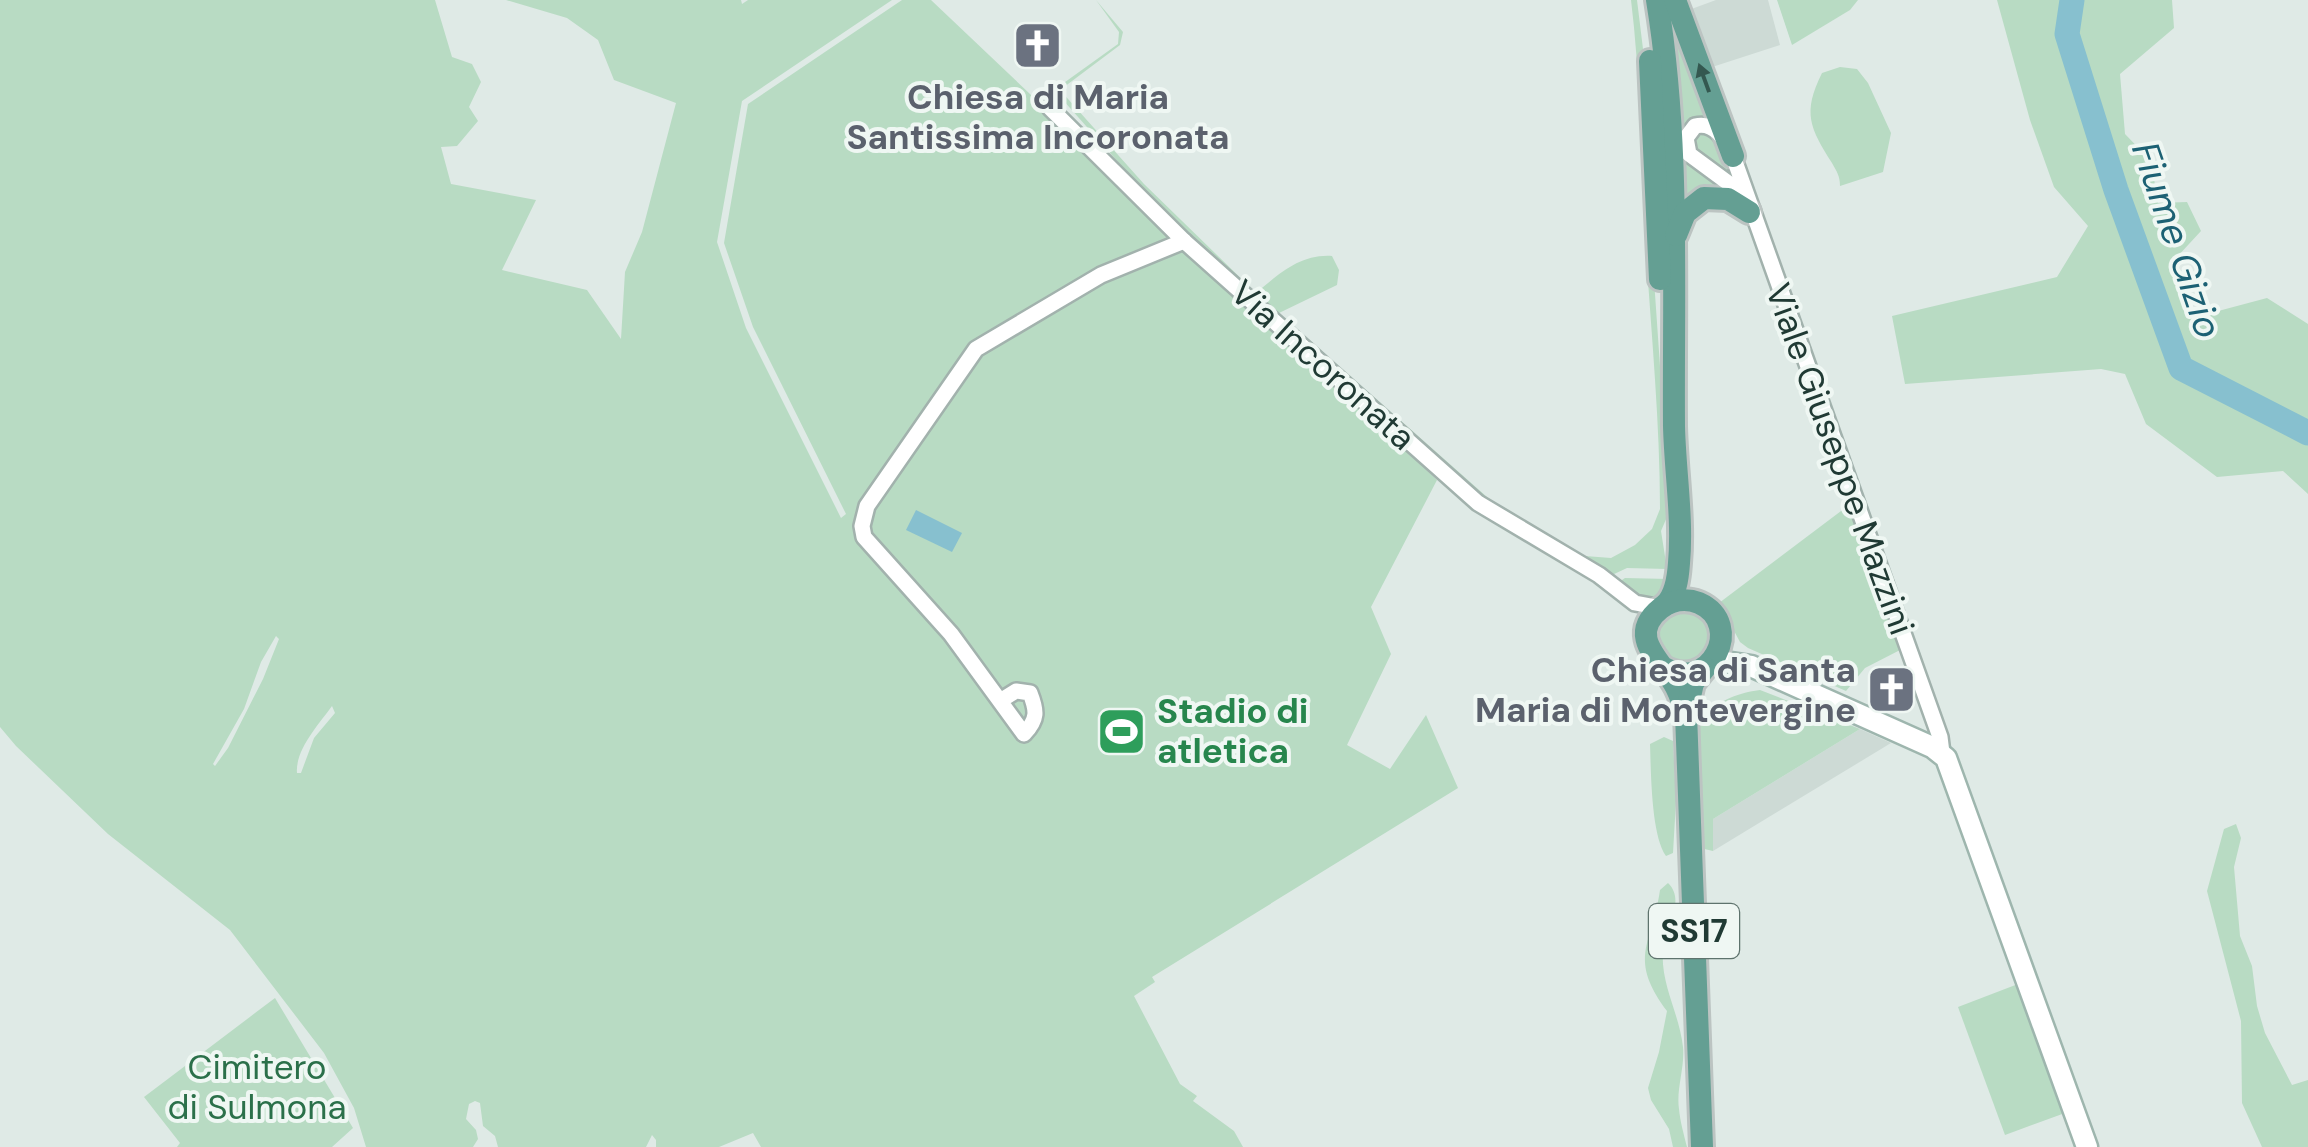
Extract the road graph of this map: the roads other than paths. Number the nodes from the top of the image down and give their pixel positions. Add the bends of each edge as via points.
1 (1642, 0) edge
2 (1657, 0) edge
3 (1675, 0) edge
4 (1050, 108) dead end
5 (1733, 156) junction
6 (1751, 217) junction
7 (1184, 241) junction
8 (1674, 243) junction
9 (1674, 427) junction
10 (1679, 564) junction
11 (1620, 592) junction
12 (1700, 604) junction
13 (1664, 606) junction
14 (1720, 628) junction
15 (1647, 633) junction
16 (1661, 666) junction
17 (1707, 666) junction
18 (1751, 666) junction
19 (1000, 701) dead end
20 (1930, 708) junction
21 (1686, 714) junction
22 (1912, 738) junction
23 (1942, 753) junction
24 (1702, 1147) edge
25 (2087, 1147) edge

1 - 9 main road
2 - 8 main road
5 -> 3 main road
4 - 7 street, Via Incoronata
5 - 6 street, Viale Giuseppe Mazzini
5 - 6 street, Viale Giuseppe Mazzini via 1710,126 1698,124 1688,134 1689,154 1731,185
6 - 8 main road via 1728,200 1704,198 1685,213
6 - 20 street, Viale Giuseppe Mazzini
7 - 11 street, Via Incoronata via 1478,502
7 - 19 street via 1101,275 976,349 867,506 864,538 951,634
8 - 9 main road
9 - 10 main road
10 - 12 main road
10 - 13 main road via 1674,595
11 - 13 street, Via Incoronata via 1642,606
11 - 15 street, Via Incoronata
12 - 13 main road
12 - 14 main road
13 - 15 main road
14 - 17 main road via 1720,648
14 - 18 main road
15 - 16 main road
16 - 17 main road via 1682,674
16 - 21 main road, SS17
17 - 18 main road
17 - 21 main road, SS17 via 1693,683
18 - 22 main road
20 - 22 street via 1927,723
20 - 23 street, Viale Giuseppe Mazzini
21 - 24 main road, SS17
22 - 23 main road
23 - 25 main road, Viale Giuseppe Mazzini

